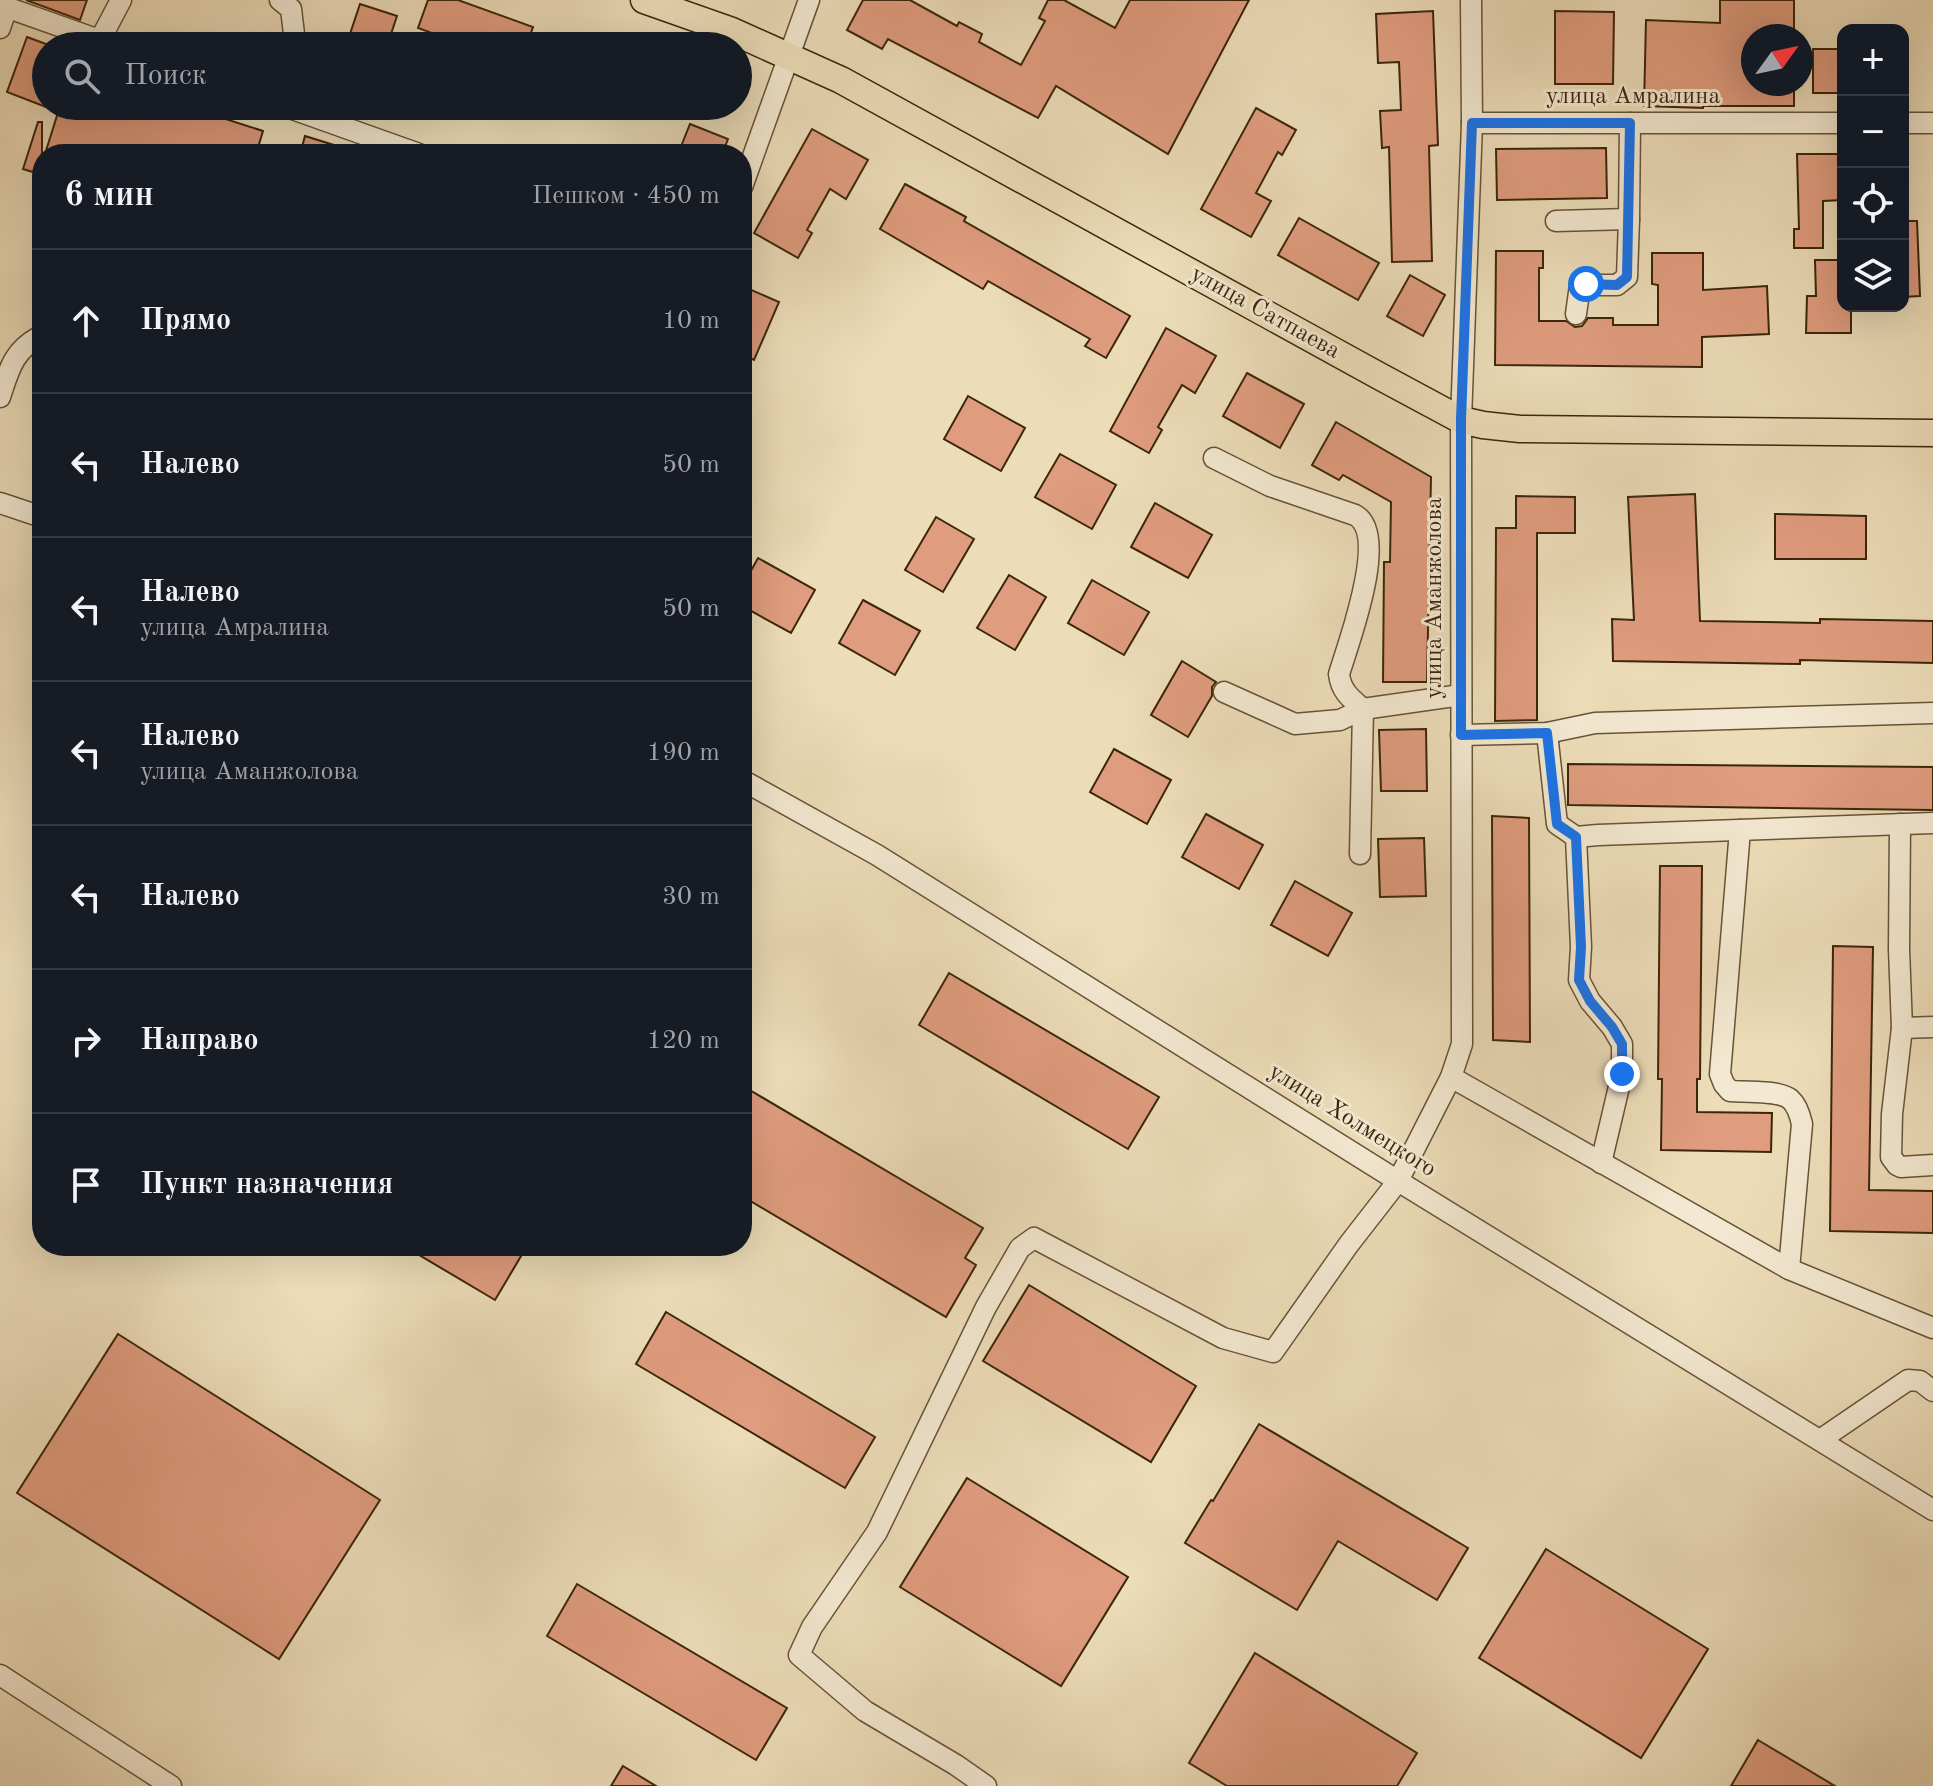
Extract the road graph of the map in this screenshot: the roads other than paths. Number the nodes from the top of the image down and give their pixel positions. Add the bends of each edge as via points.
1 (121, 0) edge
2 (280, 0) edge
3 (644, 0) edge
4 (809, 0) edge
5 (1471, 0) edge
6 (16, 6) edge
7 (0, 28) edge
8 (81, 32) edge
9 (111, 32) edge
10 (294, 32) edge
11 (734, 32) edge
12 (752, 40) edge
13 (790, 57) junction
14 (323, 120) edge
15 (1472, 123) junction
16 (1630, 123) junction
17 (1837, 123) edge
18 (1909, 123) edge
19 (1933, 123) edge
20 (391, 144) edge
21 (752, 160) edge
22 (1629, 219) junction
23 (1556, 221) dead end
24 (1576, 314) dead end
25 (32, 340) edge
26 (0, 397) edge
27 (1461, 420) junction
28 (1933, 433) edge
29 (1214, 458) dead end
30 (0, 503) edge
31 (32, 514) edge
32 (1224, 692) dead end
33 (1461, 695) junction
34 (1363, 709) junction
35 (1933, 713) edge
36 (1547, 733) junction
37 (1461, 735) junction
38 (752, 786) edge
39 (1933, 823) edge
40 (1900, 824) junction
41 (1740, 830) junction
42 (1576, 837) junction
43 (1360, 854) dead end
44 (1933, 1027) edge
45 (1902, 1028) junction
46 (1451, 1077) junction
47 (1601, 1163) junction
48 (1933, 1165) edge
49 (1398, 1181) junction
50 (1789, 1269) junction
51 (1933, 1328) edge
52 (1933, 1391) edge
53 (1820, 1440) junction
54 (1932, 1504) edge
55 (0, 1675) edge
56 (166, 1785) edge
57 (986, 1786) edge

1 - 9 street
2 - 10 street via 291,9
3 - 11 main road, улица Сатпаева
4 - 13 street
5 - 15 street, улица Аманжолова
6 - 7 street
6 - 8 street
12 - 13 main road, улица Сатпаева
13 - 21 street
13 - 27 main road, улица Сатпаева via 841,80
14 - 20 street
15 - 16 street, улица Амралина
15 - 27 street, улица Аманжолова
16 - 17 street, улица Амралина
16 - 22 street
18 - 19 street
22 - 23 street
22 - 24 street via 1627,277 1617,285 1580,285
25 - 26 street via 12,361
27 - 28 main road, улица Сатпаева via 1520,429
27 - 33 street, улица Аманжолова
29 - 34 street via 1364,523 1370,551 1361,605 1339,674 1345,693
30 - 31 street
32 - 34 street via 1295,724 1340,720
33 - 34 street
33 - 37 street, улица Аманжолова
34 - 43 street
35 - 36 street via 1595,723
36 - 37 street
36 - 42 street via 1557,824
37 - 46 street, улица Аманжолова via 1462,1044
38 - 49 street, улица Холмецкого via 877,855
39 - 40 street
40 - 41 street
40 - 45 street
41 - 42 street
41 - 50 street via 1720,1074 1730,1091 1779,1094 1799,1112
42 - 47 street via 1579,980 1622,1044 1622,1074
44 - 45 street
45 - 48 street via 1891,1157 1901,1167
46 - 47 street
46 - 49 street, улица Аманжолова
47 - 50 street
49 - 53 street, улица Холмецкого
49 - 57 street, улица Аманжолова via 1273,1352 1223,1338 1034,1238 1020,1248 877,1532 812,1627 799,1655 865,1711
50 - 51 street
52 - 53 street via 1908,1380
53 - 54 street, улица Холмецкого
55 - 56 street

